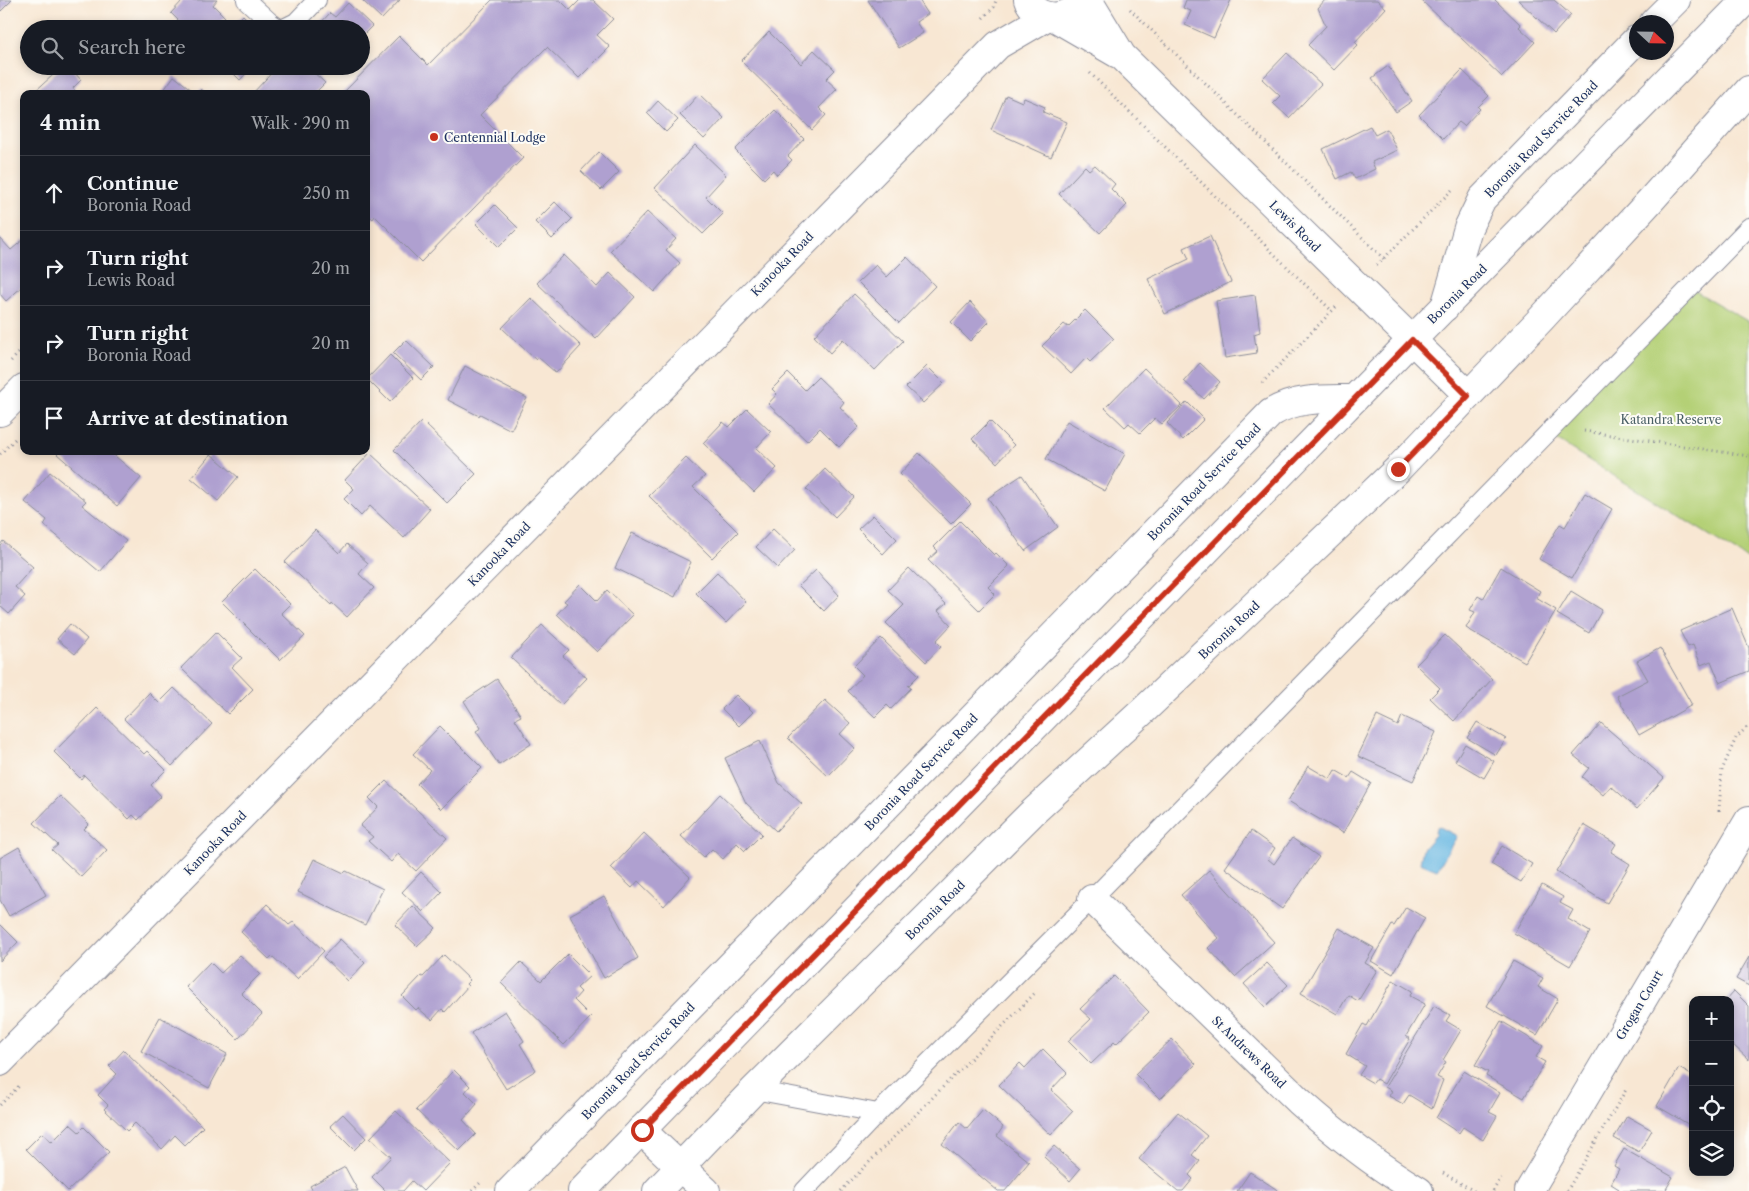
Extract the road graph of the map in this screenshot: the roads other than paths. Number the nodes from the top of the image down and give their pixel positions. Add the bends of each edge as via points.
1 (246, 0) edge
2 (317, 0) edge
3 (1022, 0) edge
4 (1081, 0) edge
5 (1088, 0) edge
6 (1676, 0) edge
7 (1746, 0) edge
8 (1043, 11) edge
9 (1661, 15) edge
10 (268, 20) edge
11 (298, 20) edge
12 (998, 45) junction
13 (1629, 47) edge
14 (1122, 56) junction
15 (1749, 90) edge
16 (1749, 227) edge
17 (1445, 307) junction
18 (1412, 340) junction
19 (20, 392) edge
20 (1468, 396) junction
21 (1354, 399) junction
22 (0, 412) edge
23 (1749, 820) edge
24 (1092, 899) junction
25 (0, 1062) edge
26 (754, 1090) junction
27 (878, 1113) junction
28 (642, 1130) junction
29 (681, 1167) junction
30 (510, 1191) edge
31 (582, 1191) edge
32 (657, 1191) edge
33 (706, 1191) edge
34 (804, 1191) edge
35 (1419, 1191) edge
36 (1529, 1191) edge

1 - 10 lane
2 - 11 lane
3 - 12 street, Kanooka Road
4 - 8 street, Kanooka Road via 1064,16
5 - 14 street, Lewis Road
6 - 9 street
7 - 17 street, Boronia Road
8 - 12 street, Kanooka Road
8 - 14 street, Lewis Road
12 - 25 street, Kanooka Road
13 - 17 street, Boronia Road Service Road via 1482,199 1468,228
14 - 18 street, Lewis Road
15 - 20 street, Boronia Road via 1650,202
16 - 24 lane
17 - 18 street, Boronia Road
18 - 20 street, Lewis Road
18 - 21 street, Boronia Road
19 - 22 street
20 - 26 street, Boronia Road via 1360,506 1031,814
21 - 28 street, Boronia Road
21 - 30 street, Boronia Road Service Road via 1299,402 1271,413
23 - 36 street, Grogan Court
24 - 27 lane
24 - 35 street, St Andrews Road via 1333,1132
26 - 27 lane
26 - 29 street, Boronia Road
27 - 34 lane
28 - 29 street
28 - 31 street, Boronia Road
29 - 32 street, Boronia Road
29 - 33 street

